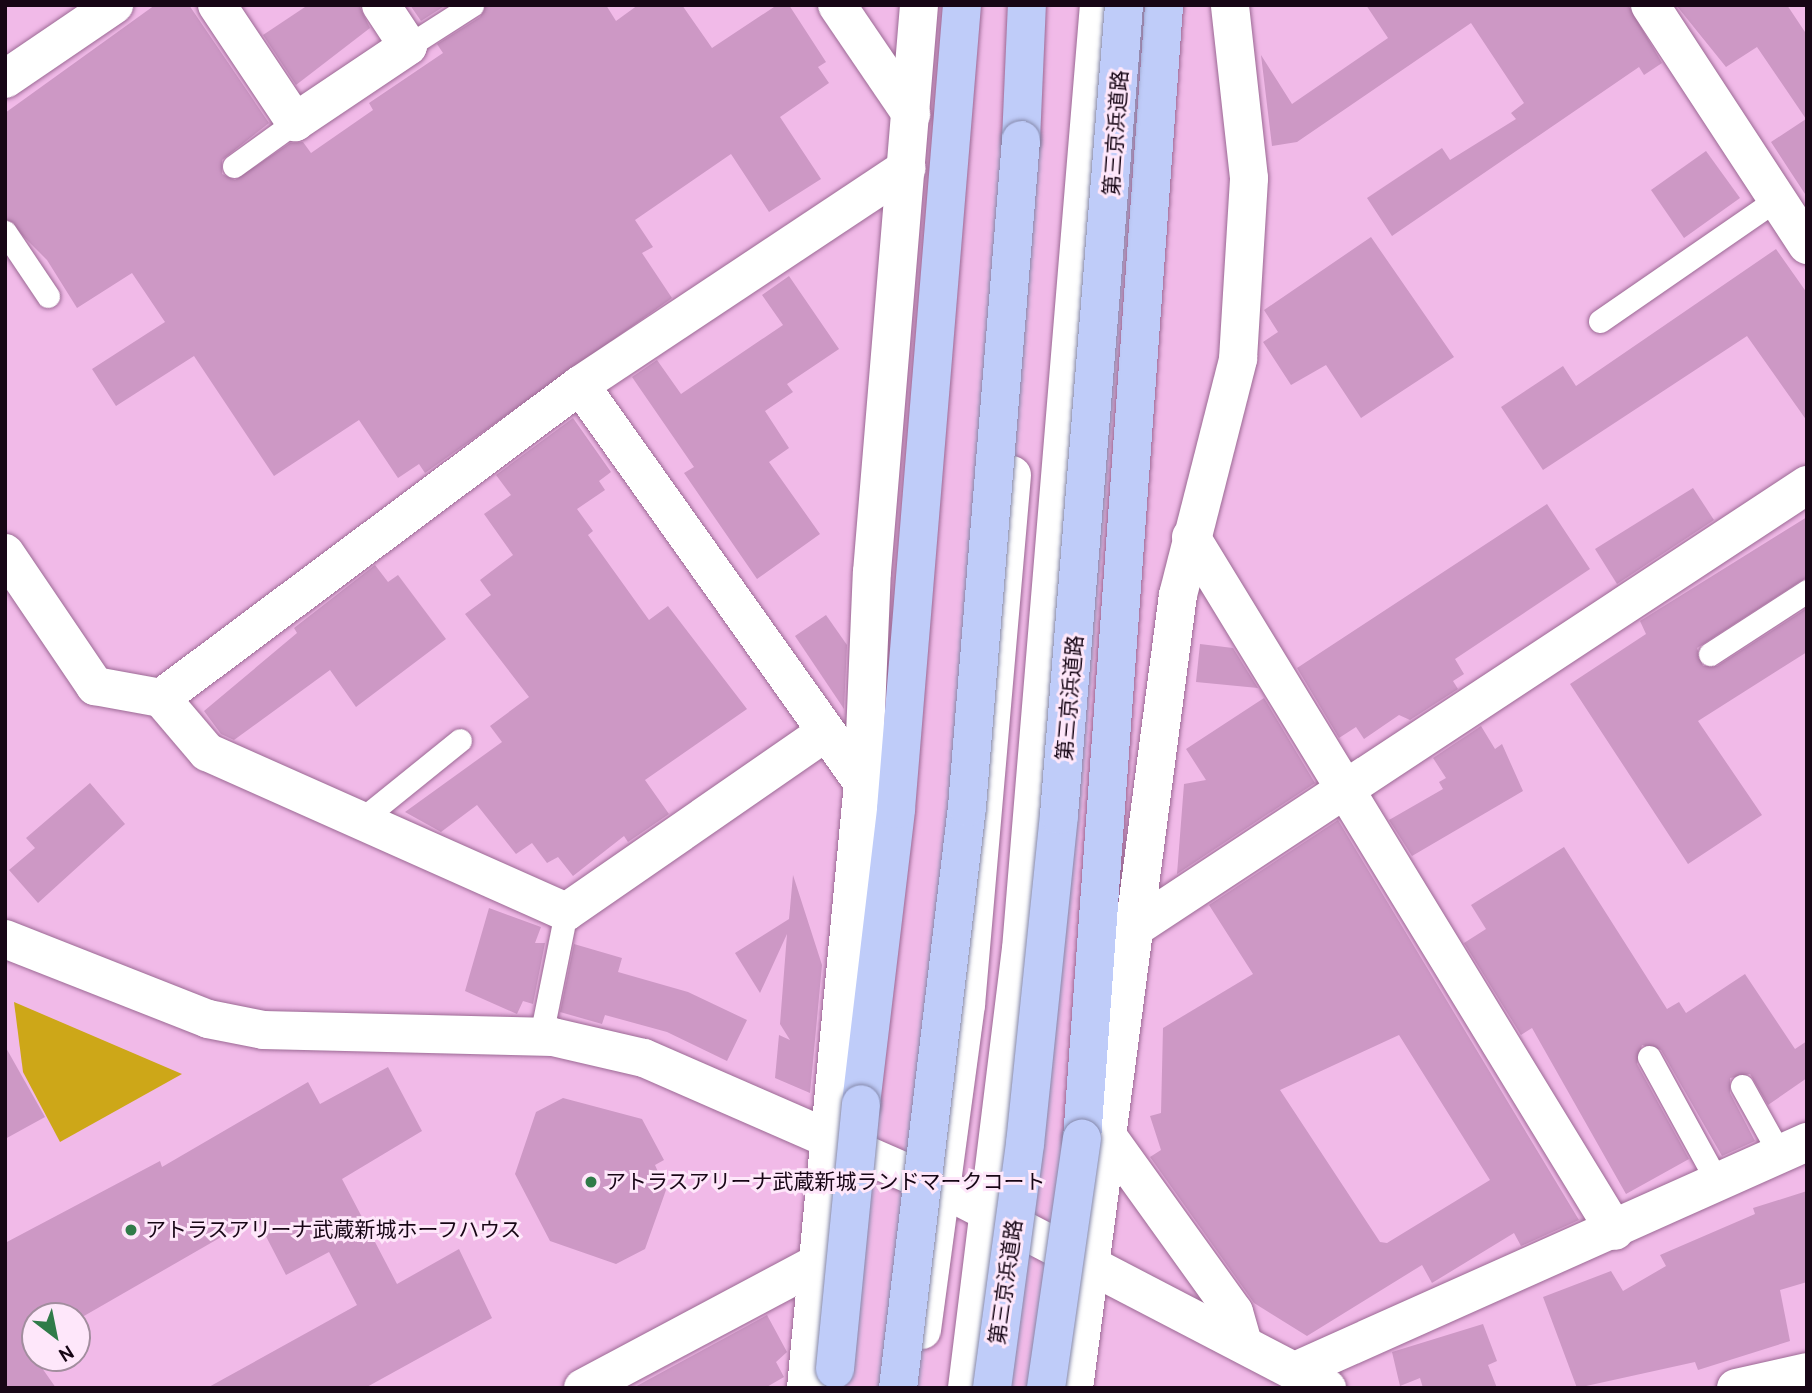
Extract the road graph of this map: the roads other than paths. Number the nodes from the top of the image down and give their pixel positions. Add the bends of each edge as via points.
1 (114, 5) edge
2 (217, 5) edge
3 (381, 5) edge
4 (472, 5) edge
5 (837, 5) edge
6 (919, 5) edge
7 (962, 5) edge
8 (1027, 5) edge
9 (1043, 5) edge
10 (1099, 5) edge
11 (1124, 5) edge
12 (1164, 5) edge
13 (1230, 5) edge
14 (1650, 5) edge
15 (408, 46) junction
16 (6, 77) edge
17 (911, 114) junction
18 (295, 122) junction
19 (234, 166) dead end
20 (907, 168) junction
21 (1778, 198) junction
22 (5, 232) edge
23 (1807, 245) edge
24 (48, 296) dead end
25 (1600, 321) dead end
26 (580, 385) junction
27 (1807, 485) edge
28 (1191, 537) junction
29 (5, 553) edge
30 (1807, 591) edge
31 (1710, 654) dead end
32 (161, 698) junction
33 (826, 732) junction
34 (460, 740) dead end
35 (863, 783) junction
36 (1344, 790) junction
37 (361, 820) junction
38 (566, 912) junction
39 (1130, 931) junction
40 (5, 939) edge
41 (541, 1036) junction
42 (1649, 1056) dead end
43 (1742, 1086) dead end
44 (827, 1135) junction
45 (1106, 1135) junction
46 (1794, 1149) edge
47 (1718, 1183) junction
48 (944, 1189) junction
49 (991, 1213) junction
50 (1615, 1231) junction
51 (816, 1265) junction
52 (1091, 1267) junction
53 (1243, 1343) junction
54 (1807, 1372) edge
55 (1312, 1379) edge
56 (583, 1388) edge
57 (806, 1388) edge
58 (834, 1388) edge
59 (898, 1388) edge
60 (914, 1388) edge
61 (967, 1388) edge
62 (992, 1388) edge
63 (1046, 1388) edge
64 (1074, 1388) edge
65 (1736, 1388) edge

1 - 16 street
2 - 18 street
3 - 15 street
4 - 15 lane
5 - 17 street
6 - 17 street
7 - 58 highway, bridge via 896,809
8 - 59 highway, bridge via 968,807
9 - 48 street via 1003,624
10 - 49 street via 1041,726
11 - 62 highway, 第三京浜道路, bridge via 1059,815 1026,1144
12 - 63 highway, bridge via 1082,1139
13 - 28 street via 1249,178 1238,359
14 - 21 street
15 - 18 street
17 - 20 street
18 - 19 lane
20 - 26 street
20 - 35 street via 872,572
21 - 23 street
21 - 25 lane
22 - 24 lane
26 - 32 street
26 - 33 street
27 - 36 street
28 - 36 street
28 - 39 street
29 - 32 street via 95,685
30 - 31 lane
32 - 37 street via 208,752
33 - 35 street
33 - 38 street
34 - 37 lane
35 - 44 street
36 - 39 street
36 - 50 street
37 - 38 street
38 - 41 lane
39 - 45 street
40 - 41 street via 208,1019 263,1030
41 - 44 street via 644,1058
42 - 47 lane
43 - 46 lane
44 - 48 street
44 - 51 street
45 - 52 street
45 - 53 street via 1234,1312
46 - 47 street
47 - 50 street
48 - 49 street
48 - 60 street
49 - 52 street
49 - 61 street
50 - 55 street
51 - 56 street
51 - 57 street
52 - 53 street
52 - 64 street
53 - 55 street
54 - 65 street

